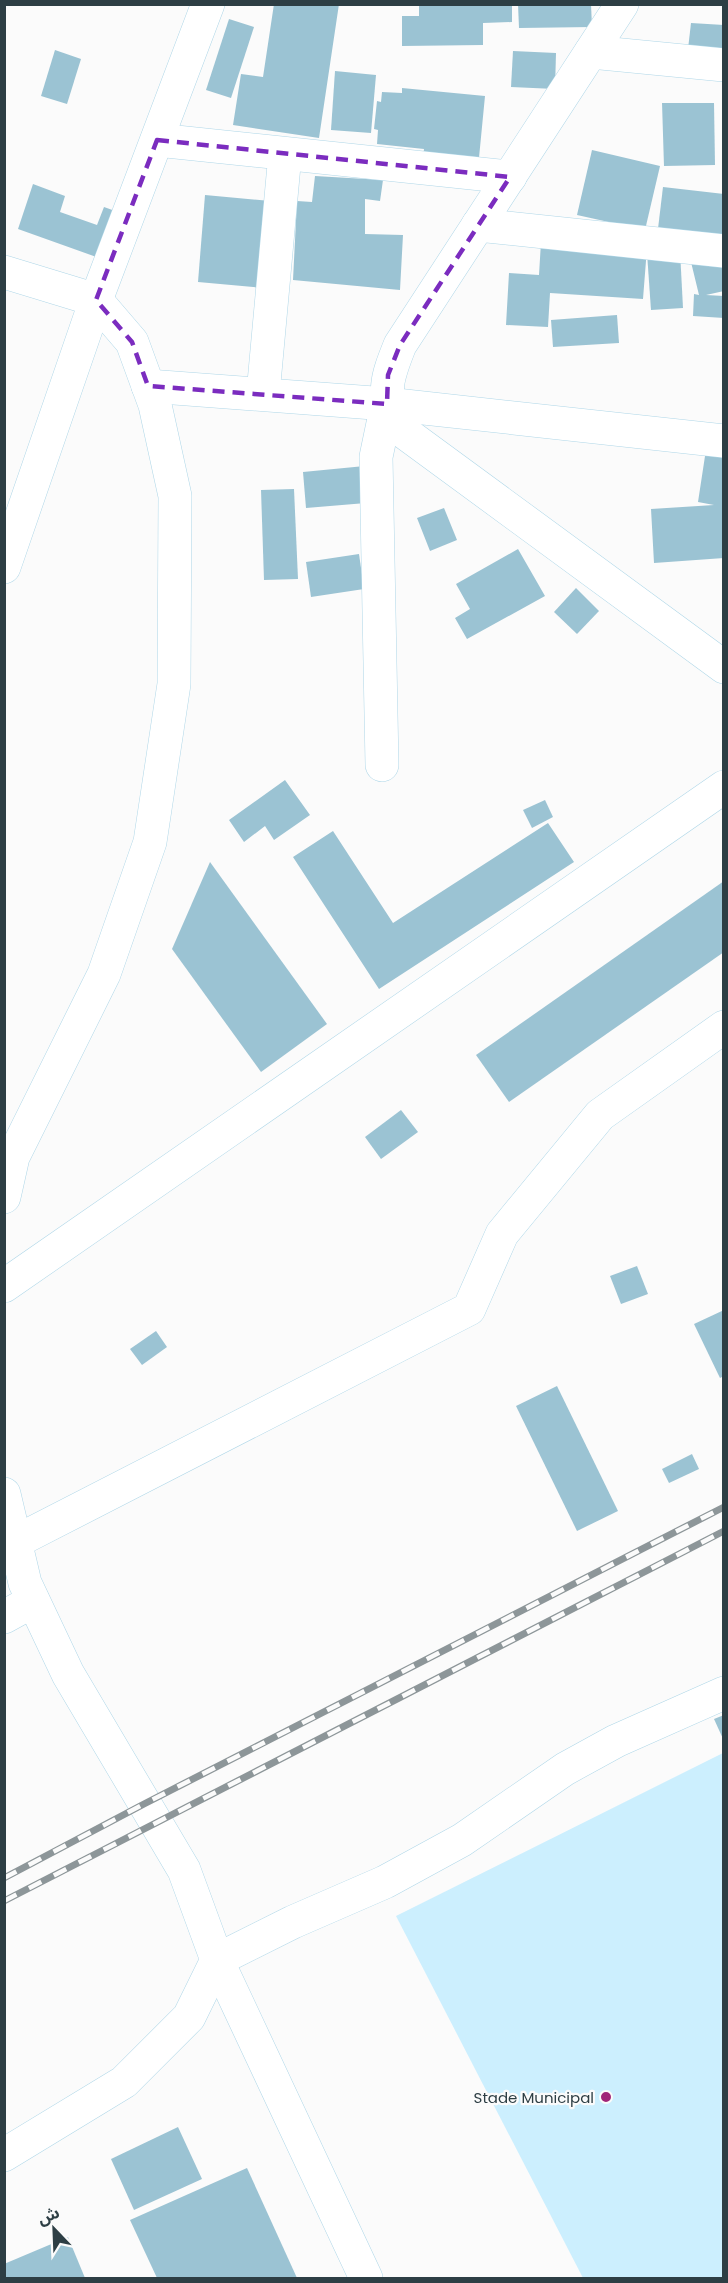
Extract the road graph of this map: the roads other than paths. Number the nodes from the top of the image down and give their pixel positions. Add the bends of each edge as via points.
1 (208, 4) edge
2 (622, 4) edge
3 (591, 52) junction
4 (723, 64) edge
5 (157, 140) junction
6 (285, 154) junction
7 (510, 177) junction
8 (478, 225) junction
9 (723, 251) edge
10 (4, 272) edge
11 (96, 300) junction
12 (148, 386) junction
13 (263, 394) junction
14 (387, 404) junction
15 (723, 441) edge
16 (4, 567) edge
17 (723, 667) edge
18 (382, 765) dead end
19 (723, 787) edge
20 (723, 1027) edge
21 (4, 1197) edge
22 (4, 1286) edge
23 (4, 1494) edge
24 (10, 1540) edge
25 (33, 1600) junction
26 (4, 1617) edge
27 (723, 1693) edge
28 (217, 1960) junction
29 (4, 2155) edge
30 (366, 2278) edge

1 - 5 street
2 - 3 street
3 - 4 street
3 - 7 street
5 - 6 street
5 - 11 street
6 - 7 street
6 - 13 street
7 - 8 street
8 - 9 street
8 - 14 street via 400,345 388,375
10 - 11 street
11 - 12 street via 132,342
11 - 16 street
12 - 13 street
12 - 21 street via 175,496 174,684 150,842 104,974 13,1157
13 - 14 street
14 - 15 street
14 - 17 street via 397,427
14 - 18 street via 376,457
19 - 22 street
20 - 24 street via 600,1115 502,1234 469,1309
23 - 24 street
24 - 25 street
25 - 26 street
25 - 28 street via 68,1674 184,1870
27 - 28 street via 616,1741 565,1769 462,1840 385,1882
28 - 29 street via 189,2017 124,2082
28 - 30 street

